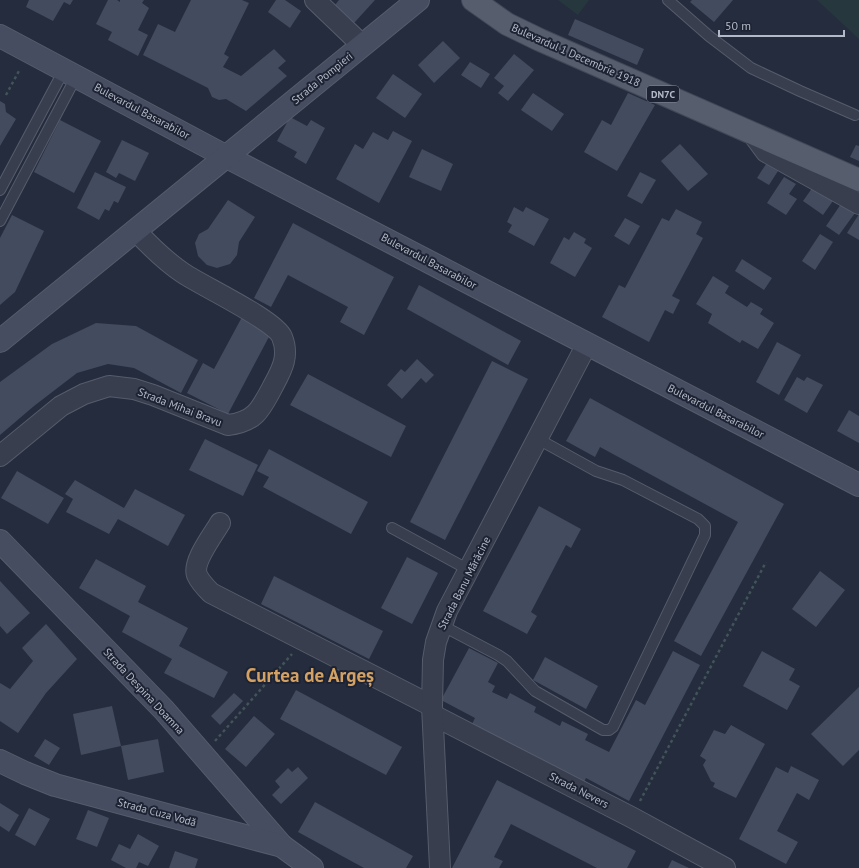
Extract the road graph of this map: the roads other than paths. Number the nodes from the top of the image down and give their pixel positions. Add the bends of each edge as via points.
1 (315, 0) edge
2 (418, 0) edge
3 (472, 0) edge
4 (668, 0) edge
5 (0, 36) edge
6 (362, 45) junction
7 (70, 73) junction
8 (855, 114) dead end
9 (752, 133) junction
10 (225, 156) junction
11 (859, 180) edge
12 (0, 190) edge
13 (859, 204) edge
14 (0, 221) edge
15 (135, 230) junction
16 (0, 341) edge
17 (588, 344) junction
18 (538, 439) junction
19 (0, 456) edge
20 (859, 485) edge
21 (220, 523) dead end
22 (392, 528) dead end
23 (0, 541) edge
24 (469, 570) junction
25 (441, 625) junction
26 (432, 710) junction
27 (0, 761) edge
28 (282, 846) junction
29 (312, 868) edge
30 (440, 868) edge
31 (725, 868) edge

1 - 6 street
2 - 6 street, Strada Pompieri
3 - 9 main road, Bulevardul 1 Decembrie 1918 / DN7C via 507,24 540,40
4 - 8 lane via 751,68
5 - 7 street, Bulevardul Basarabilor
6 - 10 street, Strada Pompieri
7 - 10 street, Bulevardul Basarabilor
7 - 12 lane
7 - 14 lane
9 - 11 main road, Bulevardul 1 Decembrie 1918 / DN7C
9 - 13 street via 766,152
10 - 15 street
10 - 17 street, Bulevardul Basarabilor
15 - 16 street
15 - 19 street, Strada Mihai Bravu via 164,259 184,274 268,322 282,336 286,352 282,369 262,407 249,420 228,425 153,395 134,389 109,386 84,394 61,406
17 - 18 street, Strada Banu Mărăcine
17 - 20 street, Bulevardul Basarabilor
18 - 24 street, Strada Banu Mărăcine
18 - 25 lane via 596,471 623,480 691,515 705,526 705,535 613,727 603,730 535,691 507,661
21 - 26 street, Strada Nevers via 199,559 196,574 211,593
22 - 24 lane
23 - 28 street, Strada Despina Doamna via 164,710
24 - 25 street, Strada Banu Mărăcine
25 - 26 street, Strada Banu Mărăcine via 432,660
26 - 30 street, Strada Banu Mărăcine
26 - 31 street, Strada Nevers
27 - 28 street, Strada Cuza Vodă via 55,785
28 - 29 street, Strada Cuza Vodă

